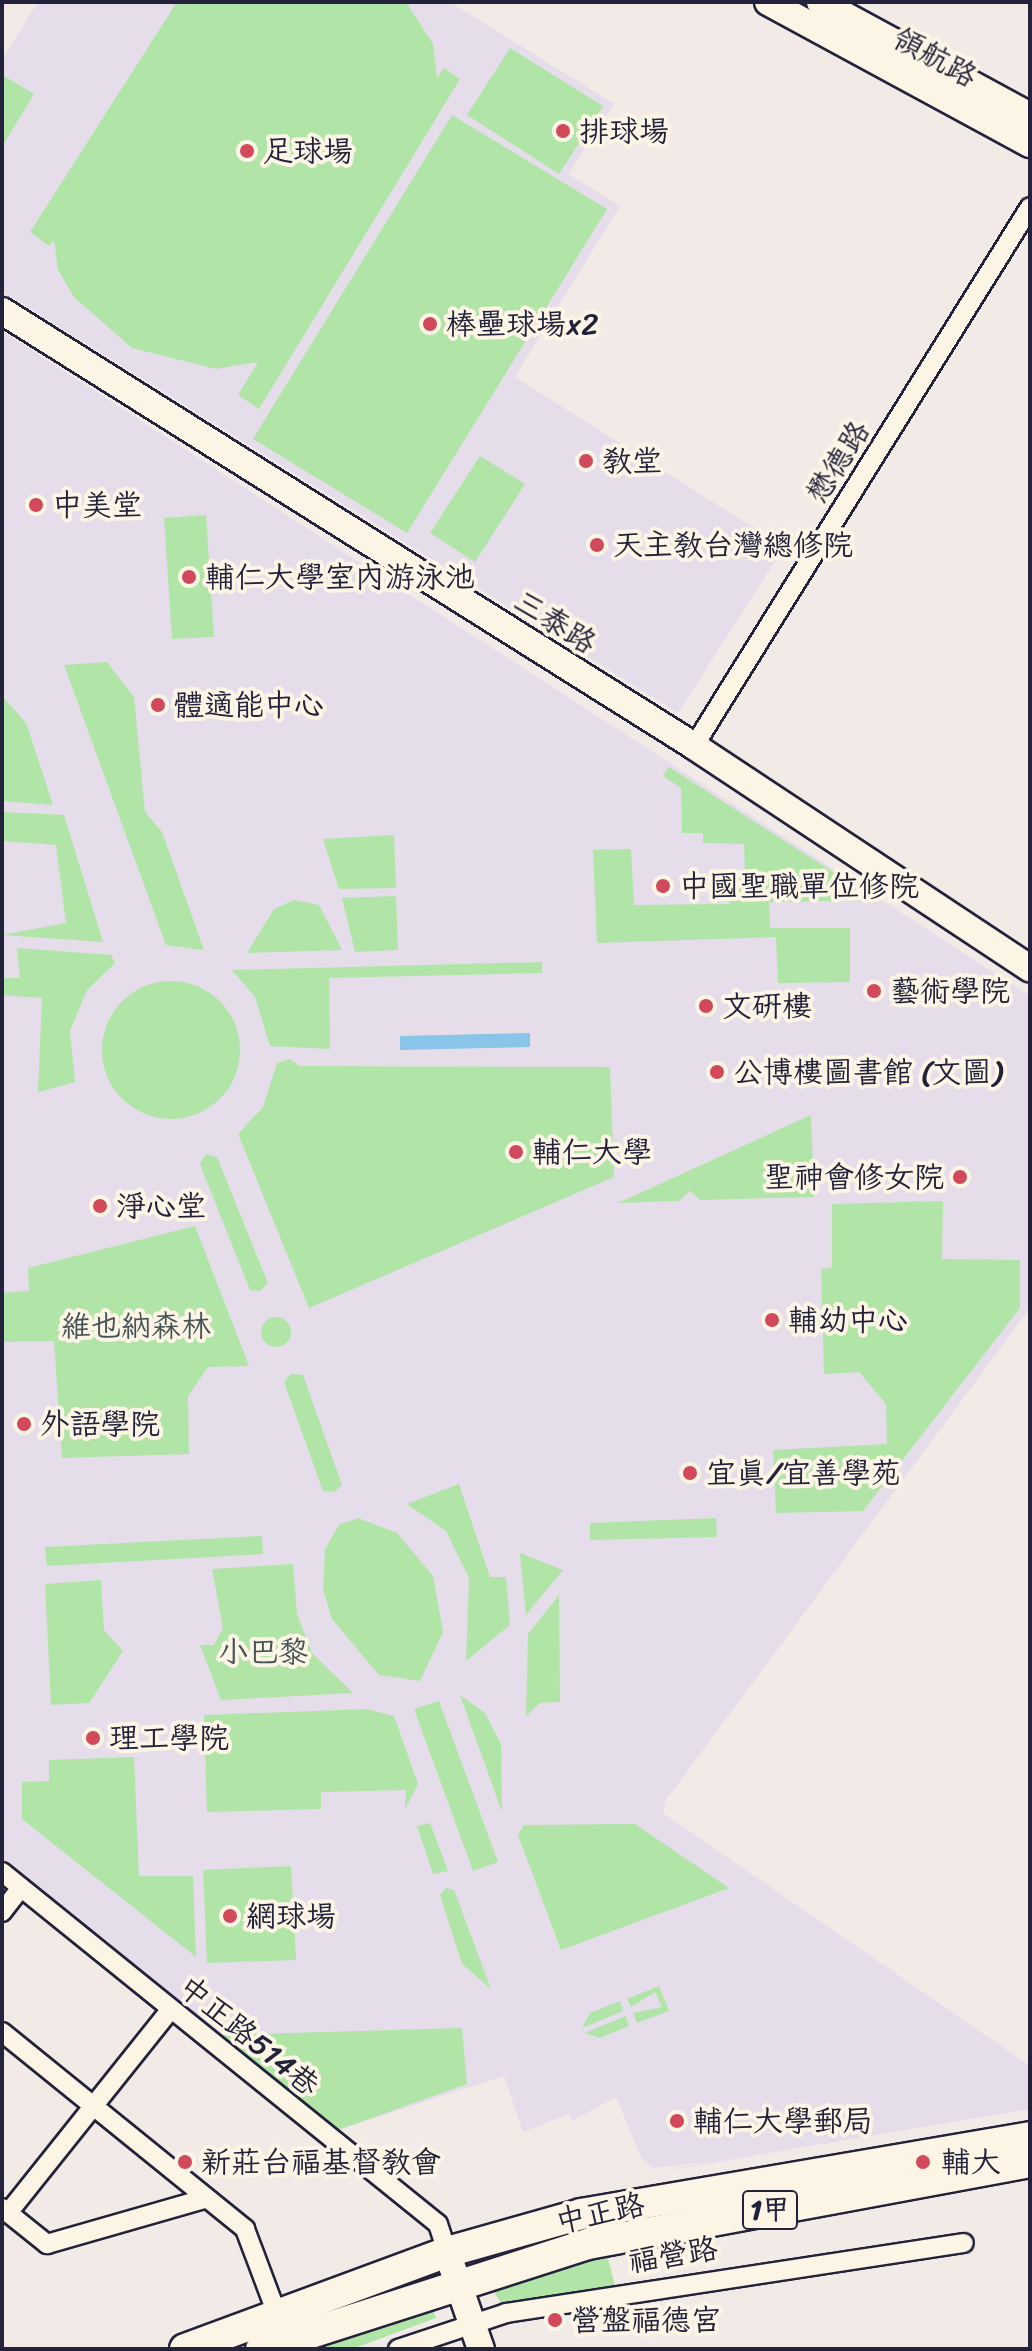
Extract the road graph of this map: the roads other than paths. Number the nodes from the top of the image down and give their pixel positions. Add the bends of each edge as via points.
1 (768, 2) edge
2 (820, 2) edge
3 (1030, 116) edge
4 (1030, 144) edge
5 (1030, 207) edge
6 (2, 311) edge
7 (694, 746) junction
8 (1030, 968) edge
9 (2, 1872) edge
10 (21, 1888) junction
11 (2, 1912) edge
12 (171, 2009) junction
13 (2, 2032) edge
14 (94, 2106) junction
15 (1030, 2137) edge
16 (1030, 2162) edge
17 (207, 2198) junction
18 (615, 2208) junction
19 (5, 2211) edge
20 (621, 2237) junction
21 (964, 2243) dead end
22 (447, 2252) junction
23 (457, 2280) junction
24 (277, 2314) junction
25 (471, 2321) junction
26 (185, 2349) edge
27 (261, 2349) edge
28 (398, 2349) edge
29 (481, 2349) edge

1 - 4 street, 領航路
2 - 3 street, 領航路
5 - 7 street, 懋德路
6 - 7 street, 三泰路
7 - 8 street, 三泰路
9 - 10 street, 中正路514巷
10 - 11 street
10 - 12 street, 中正路514巷
12 - 14 street
12 - 22 street, 中正路514巷 via 438,2224
13 - 14 street
14 - 17 street
14 - 19 street
15 - 18 main road, 中正路 / 1甲
16 - 20 main road, 中正路 / 1甲
17 - 19 street via 47,2244
17 - 24 street via 245,2229
18 - 20 main road
18 - 22 main road, 中正路 / 1甲
20 - 23 main road, 中正路 / 1甲
21 - 25 street, 福營路 via 671,2283
22 - 23 street
22 - 24 main road, 中正路 / 1甲
23 - 25 street
23 - 27 main road, 中正路 / 1甲
24 - 26 main road, 中正路 / 1甲
25 - 28 street, 福營路
25 - 29 street

